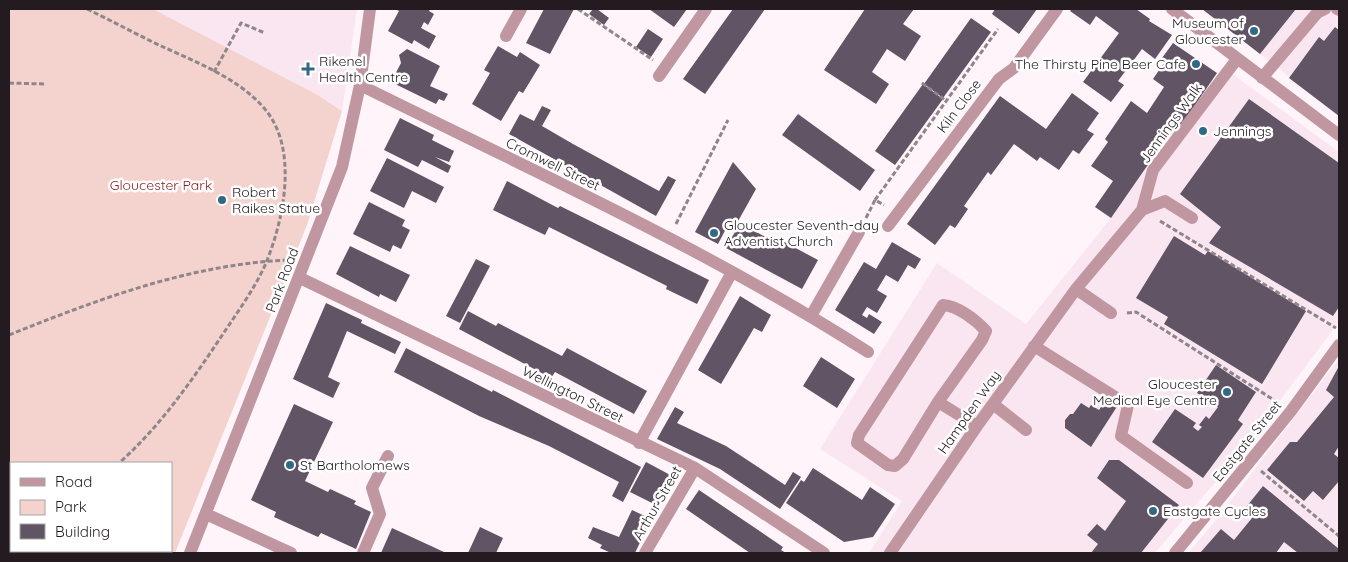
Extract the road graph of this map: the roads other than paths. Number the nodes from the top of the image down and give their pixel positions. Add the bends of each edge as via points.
1 (370, 9) edge
2 (521, 9) edge
3 (706, 9) edge
4 (1057, 9) edge
5 (1172, 9) edge
6 (1325, 9) edge
7 (506, 36) dead end
8 (1237, 58) junction
9 (661, 72) road end
10 (1262, 78) junction
11 (360, 85) junction
12 (1339, 135) edge
13 (1142, 210) junction
14 (1192, 218) dead end
15 (888, 226) dead end
16 (859, 232) road end
17 (732, 272) junction
18 (300, 278) junction
19 (1076, 290) junction
20 (1112, 314) road end
21 (811, 316) junction
22 (1339, 345) edge
23 (1034, 346) junction
24 (868, 352) dead end
25 (938, 402) junction
26 (993, 404) junction
27 (977, 426) junction
28 (1026, 430) dead end
29 (640, 443) junction
30 (388, 456) dead end
31 (695, 468) junction
32 (1187, 483) dead end
33 (206, 514) junction
34 (190, 553) edge
35 (290, 553) edge
36 (363, 553) edge
37 (646, 553) edge
38 (824, 553) edge
39 (890, 553) edge
40 (1174, 553) edge

1 - 11 street, Park Road
2 - 7 street
3 - 9 street
4 - 15 street, Kiln Close via 1014,68 999,78
5 - 8 street
6 - 10 street via 1317,13
8 - 10 street
8 - 13 street, Jennings Walk via 1153,170
10 - 12 street
11 - 17 street, Cromwell Street
11 - 18 street, Park Road via 342,167
13 - 14 street, Hampden Way via 1165,201
13 - 19 street, Hampden Way
16 - 21 street
17 - 21 street, Cromwell Street
17 - 29 street
18 - 29 street, Wellington Street
18 - 33 street, Park Road
19 - 20 street
19 - 23 street, Hampden Way
21 - 24 street, Cromwell Street
22 - 40 street, Eastgate Street via 1251,462
23 - 26 street, Hampden Way
23 - 32 street via 1128,405 1121,436
25 - 25 street via 903,460 894,466 857,443 938,311 943,305 951,305 986,331
25 - 27 street
26 - 27 street, Hampden Way
26 - 28 street
27 - 39 street, Hampden Way
29 - 31 street, Wellington Street
30 - 36 street via 372,488 380,514
31 - 37 street, Arthur Street
31 - 38 street, Wellington Street
33 - 34 street, Park Road
33 - 35 street

